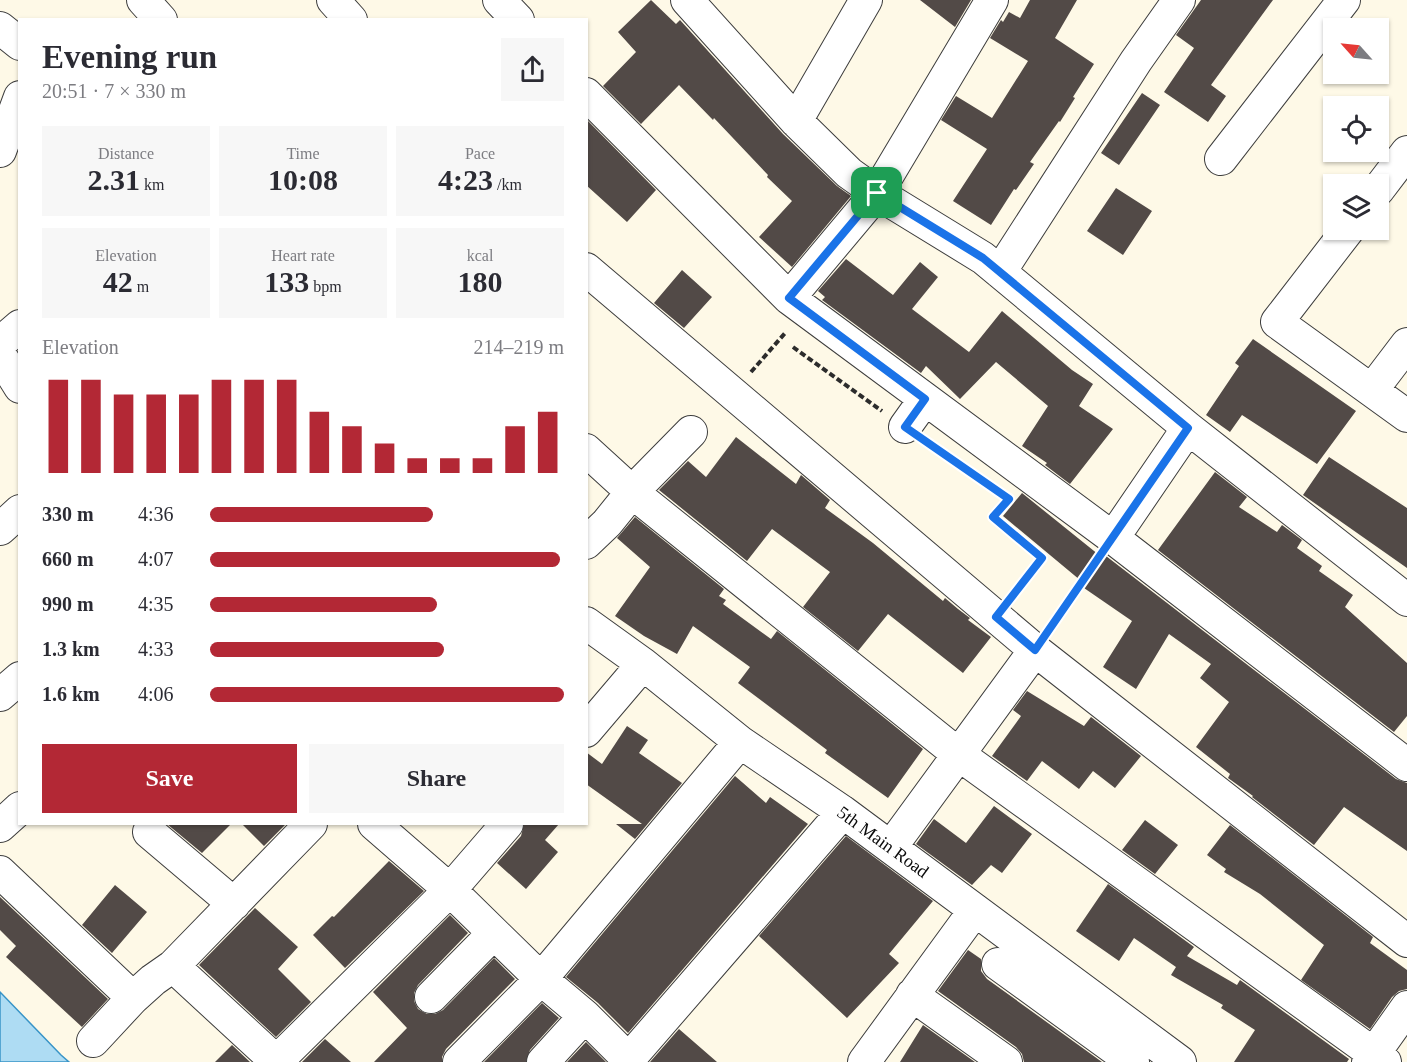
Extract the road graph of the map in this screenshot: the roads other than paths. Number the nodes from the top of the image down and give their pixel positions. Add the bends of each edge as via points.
1 (143, 0) edge
2 (333, 0) edge
3 (687, 0) edge
4 (866, 0) edge
5 (992, 0) edge
6 (1179, 0) edge
7 (1344, 0) edge
8 (159, 18) edge
9 (349, 18) edge
10 (0, 28) edge
11 (18, 42) edge
12 (588, 96) edge
13 (18, 102) edge
14 (796, 121) junction
15 (0, 151) edge
16 (1407, 152) edge
17 (1221, 159) dead end
18 (1389, 176) edge
19 (877, 193) junction
20 (1340, 240) edge
21 (588, 271) edge
22 (1000, 272) junction
23 (789, 298) junction
24 (18, 328) edge
25 (0, 344) edge
26 (1407, 344) edge
27 (0, 355) edge
28 (18, 384) edge
29 (1372, 390) junction
30 (925, 399) junction
31 (1407, 416) edge
32 (905, 427) road end
33 (1188, 428) junction
34 (691, 432) dead end
35 (588, 452) edge
36 (632, 492) junction
37 (18, 514) edge
38 (0, 529) edge
39 (1113, 538) junction
40 (588, 541) edge
41 (1407, 600) edge
42 (588, 624) edge
43 (1035, 650) junction
44 (643, 664) junction
45 (18, 680) edge
46 (0, 695) edge
47 (588, 729) edge
48 (740, 742) junction
49 (958, 754) junction
50 (1407, 765) edge
51 (18, 810) edge
52 (843, 812) junction
53 (310, 825) edge
54 (375, 825) edge
55 (506, 825) edge
56 (0, 826) edge
57 (149, 832) dead end
58 (891, 848) junction
59 (0, 872) edge
60 (450, 890) junction
61 (234, 904) junction
62 (975, 910) junction
63 (494, 933) junction
64 (1407, 941) edge
65 (998, 964) dead end
66 (173, 966) junction
67 (541, 979) junction
68 (912, 995) junction
69 (431, 997) dead end
70 (133, 998) junction
71 (1407, 1007) edge
72 (585, 1016) junction
73 (93, 1041) dead end
74 (1376, 1060) edge
75 (630, 1061) edge
76 (277, 1062) edge
77 (459, 1062) edge
78 (543, 1062) edge
79 (864, 1062) edge
80 (1006, 1062) edge
81 (1132, 1062) edge
82 (1180, 1062) edge

1 - 8 street
2 - 9 street
3 - 14 street
4 - 14 street
5 - 19 street
6 - 22 street
7 - 17 street
10 - 11 street
12 - 23 street
13 - 15 street
14 - 19 street
16 - 18 street
19 - 22 street
19 - 23 street
20 - 29 street via 1277,322
21 - 43 street
22 - 33 street
23 - 30 street
24 - 25 street
26 - 29 street
27 - 28 street
29 - 31 street
30 - 32 street
30 - 39 street
33 - 39 street
33 - 41 street
34 - 36 street
35 - 36 street
36 - 40 street
36 - 49 street
37 - 38 street
39 - 50 street
42 - 44 street, 5th Main Road
43 - 49 street
43 - 64 street
44 - 47 street
44 - 48 street, 5th Main Road
45 - 46 street
48 - 52 street, 5th Main Road
48 - 67 street
49 - 58 street
49 - 74 street
51 - 56 street
52 - 58 street, 5th Main Road
52 - 75 street
53 - 61 street
54 - 60 street
55 - 60 street
57 - 61 street
58 - 62 street, 5th Main Road
59 - 70 street
60 - 63 street
60 - 76 street
61 - 66 street
62 - 68 street
62 - 82 street, 5th Main Road
63 - 67 street
63 - 69 street
65 - 81 street
66 - 70 street
66 - 76 street
67 - 72 street
67 - 77 street
68 - 79 street
68 - 80 street
70 - 73 street
71 - 74 street
72 - 75 street
72 - 78 street

